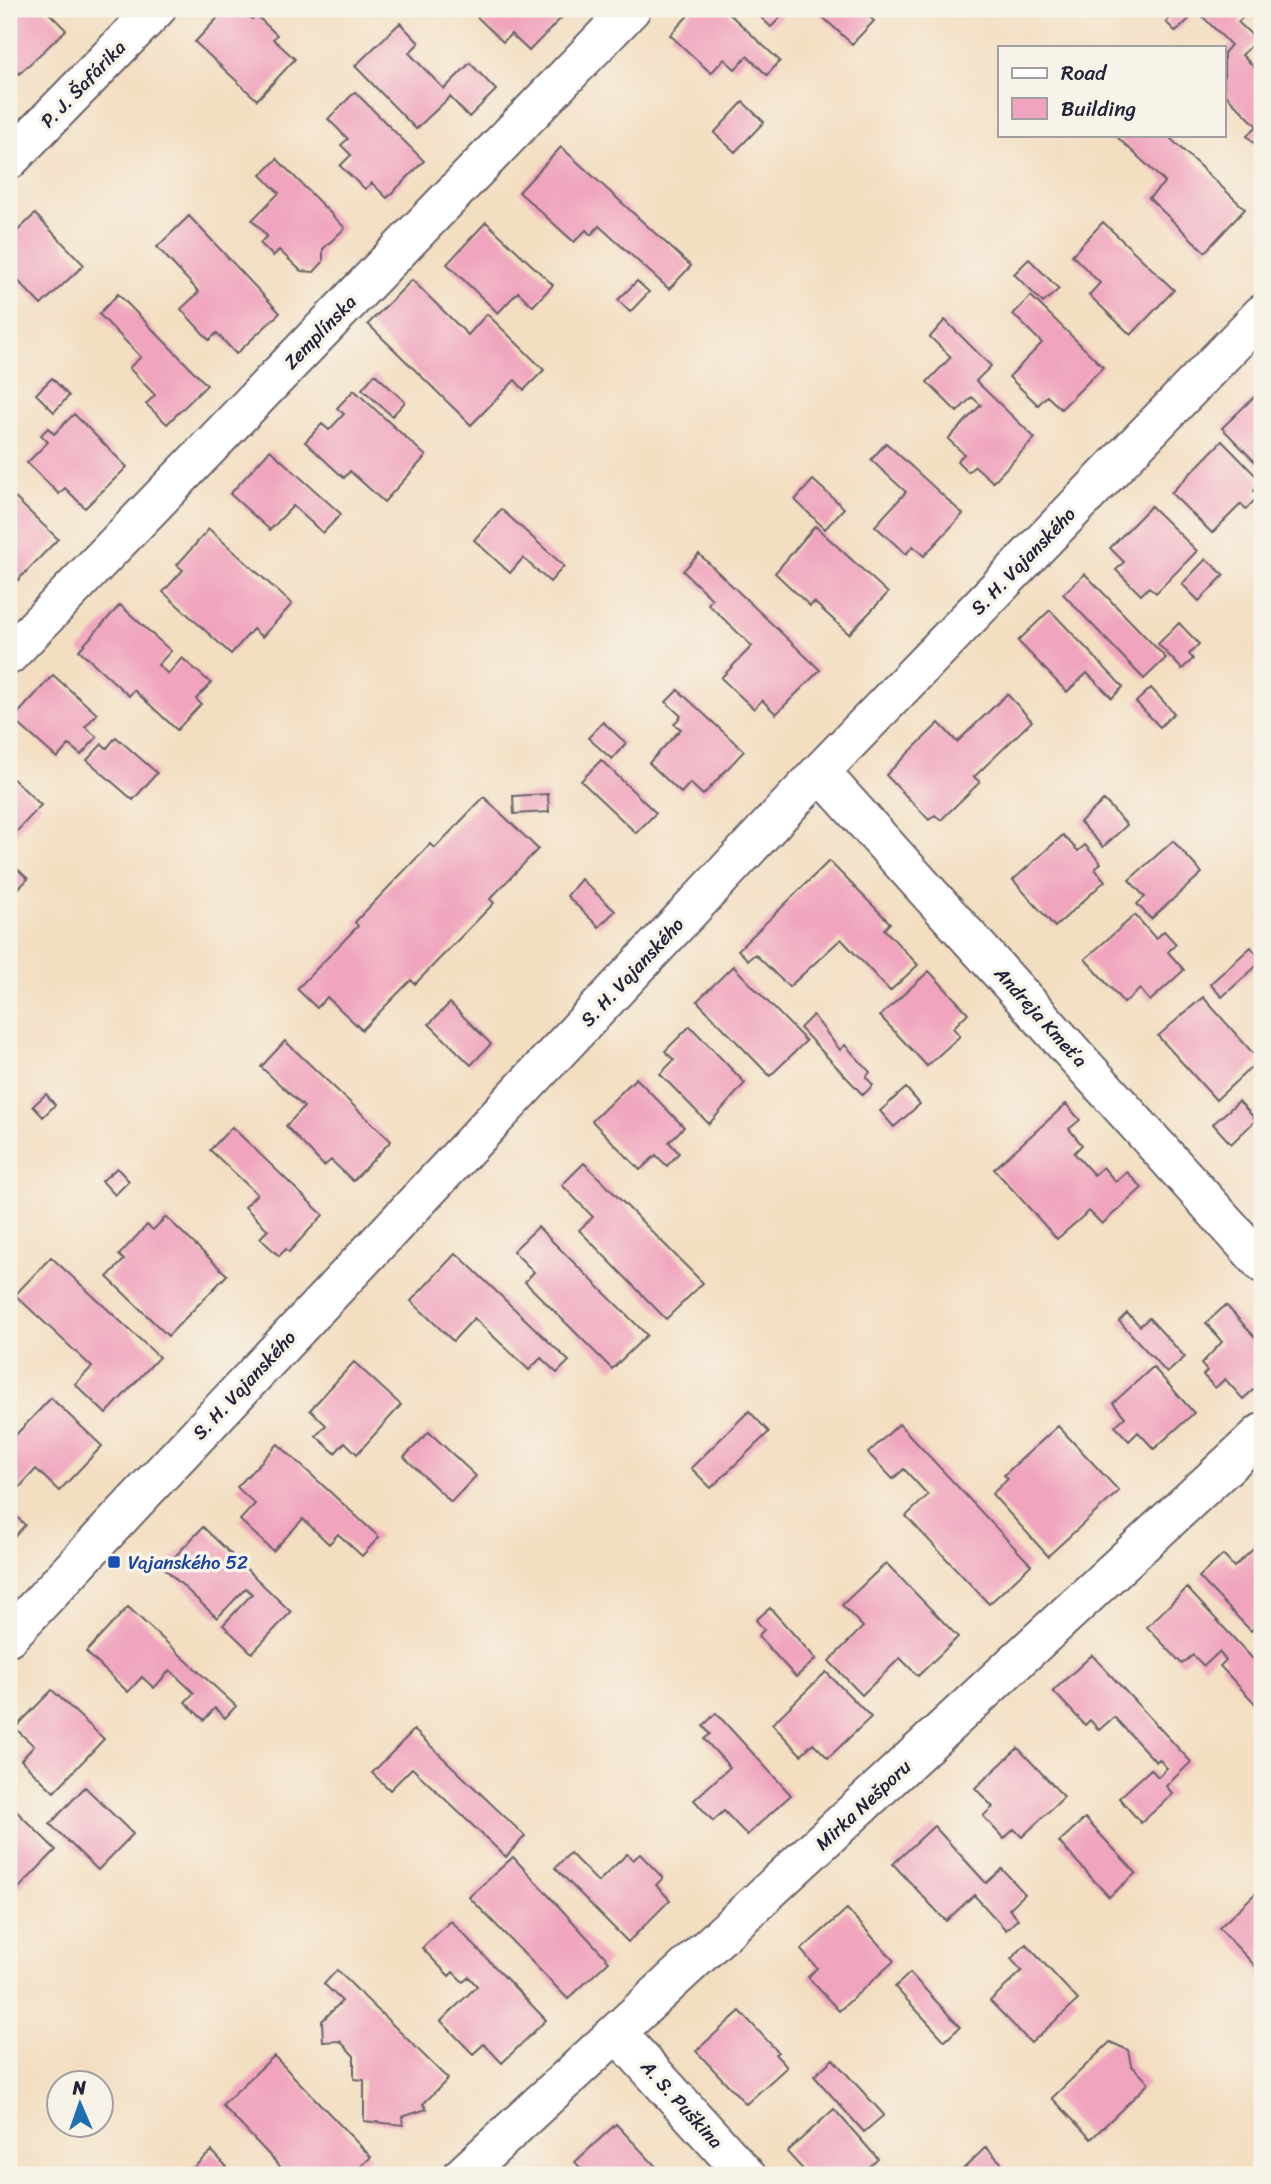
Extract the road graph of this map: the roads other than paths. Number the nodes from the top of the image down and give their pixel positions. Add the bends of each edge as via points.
1 (156, 9) edge
2 (631, 9) edge
3 (9, 160) edge
4 (1262, 314) edge
5 (9, 655) edge
6 (820, 772) junction
7 (1262, 1263) edge
8 (1262, 1433) edge
9 (9, 1636) edge
10 (617, 2033) junction
11 (463, 2175) edge
12 (746, 2175) edge

1 - 3 street, P. J. Šafárika
2 - 5 street, Zemplínska
4 - 6 street, S. H. Vajanského
6 - 7 street, Andreja Kmeťa
6 - 9 street, S. H. Vajanského
8 - 10 street, Mirka Nešporu
10 - 11 street, Mirka Nešporu
10 - 12 street, A. S. Puškina

